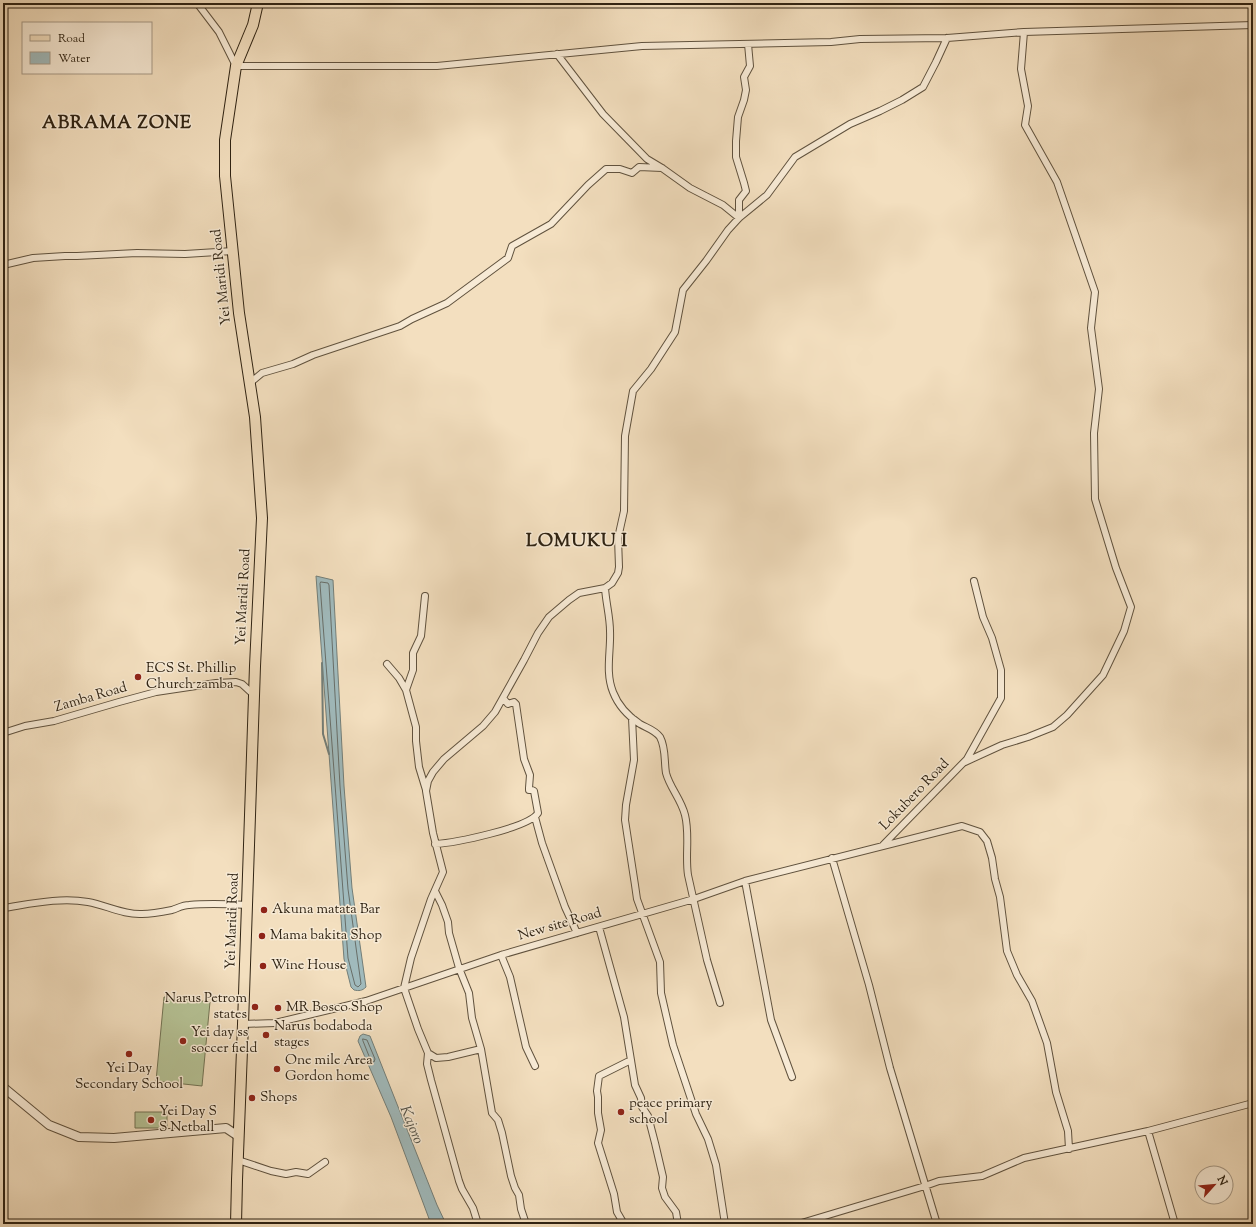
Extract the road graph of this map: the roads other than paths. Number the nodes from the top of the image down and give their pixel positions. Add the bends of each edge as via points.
1 (197, 3) edge
2 (258, 3) edge
3 (1253, 25) edge
4 (1024, 32) junction
5 (947, 38) junction
6 (748, 44) junction
7 (557, 54) junction
8 (236, 66) junction
9 (662, 168) junction
10 (740, 218) junction
11 (233, 251) junction
12 (3, 265) edge
13 (250, 383) junction
14 (974, 581) dead end
15 (605, 588) junction
16 (426, 596) dead end
17 (387, 664) dead end
18 (406, 690) junction
19 (254, 695) junction
20 (503, 698) junction
21 (632, 718) junction
22 (3, 733) edge
23 (964, 762) junction
24 (426, 791) junction
25 (535, 817) junction
26 (435, 844) junction
27 (883, 845) junction
28 (832, 858) junction
29 (745, 881) junction
30 (435, 891) junction
31 (694, 899) junction
32 (248, 905) junction
33 (3, 908) edge
34 (643, 914) junction
35 (599, 927) junction
36 (577, 933) junction
37 (501, 955) junction
38 (459, 968) junction
39 (404, 988) junction
40 (720, 1002) dead end
41 (243, 1024) junction
42 (481, 1049) junction
43 (428, 1053) junction
44 (631, 1060) junction
45 (535, 1066) dead end
46 (792, 1077) dead end
47 (3, 1087) edge
48 (1253, 1103) edge
49 (1148, 1132) junction
50 (238, 1136) junction
51 (1069, 1149) junction
52 (238, 1160) junction
53 (325, 1162) dead end
54 (925, 1186) junction
55 (236, 1224) edge
56 (478, 1224) edge
57 (526, 1224) edge
58 (624, 1224) edge
59 (678, 1224) edge
60 (725, 1224) edge
61 (798, 1224) edge
62 (937, 1224) edge
63 (1175, 1224) edge

1 - 8 street via 219,32
2 - 8 main road, Yei Maridi Road via 253,25
3 - 4 street
4 - 5 street
4 - 23 street via 1020,69 1028,106 1025,125 1057,182 1095,292 1092,328 1099,389 1094,433 1095,499 1130,608 1124,631 1103,675 1067,715 1053,727
5 - 6 street
5 - 10 street via 923,87 897,103 850,124 795,157 766,195
6 - 7 street via 642,46
6 - 10 street via 750,66 744,77 746,90 738,117 736,141 736,157 746,191 739,200
7 - 8 street via 437,66
7 - 9 street via 603,114 647,159
8 - 11 main road, Yei Maridi Road via 224,140
9 - 10 street
9 - 13 street via 639,167 632,173 620,169 606,170 551,224 512,246 508,258 447,303 400,326 262,373
10 - 15 street via 683,290 675,332 633,391 625,436 624,511 618,538 619,567 612,583
11 - 12 street via 65,256 33,258
11 - 13 main road, Yei Maridi Road
13 - 19 main road, Yei Maridi Road via 262,518
14 - 23 street via 1001,670 1001,698
15 - 20 street via 579,593 549,617
15 - 21 street via 610,632 610,681 618,702
16 - 18 street via 421,636 413,653 413,670
17 - 18 street
18 - 24 street via 416,727 419,767
19 - 22 street, Zamba Road via 236,682 156,692
19 - 32 main road, Yei Maridi Road
20 - 24 street via 483,726 444,759 433,772
20 - 25 street via 508,704 516,704 524,758 530,775 529,790 534,791 538,810
21 - 31 street via 655,732 663,744 667,775 685,816 688,837 686,862
21 - 34 street via 634,760 626,820 637,899
23 - 27 street, Lokubero Road
24 - 26 street
25 - 26 street via 497,832 448,844
25 - 36 street via 542,843
26 - 30 street via 443,872
27 - 28 street, New site Road
27 - 51 street, New site Road via 962,826 980,832 987,841 1000,897 1007,952 1032,1001 1047,1044 1056,1092 1068,1131
28 - 29 street, New site Road
28 - 54 street
29 - 31 street, New site Road
29 - 46 street via 771,1020
30 - 38 street via 448,922
30 - 39 street via 410,958
31 - 34 street, New site Road
31 - 40 street via 706,960
32 - 33 street via 188,904 165,912 142,914 118,911 87,902 69,901
32 - 41 main road, Yei Maridi Road
34 - 35 street, New site Road
34 - 60 street via 660,962 661,993 673,1045 716,1164
35 - 36 street, New site Road
35 - 44 street via 624,1017
36 - 37 street, New site Road
37 - 38 street, New site Road
37 - 45 street via 512,983 526,1047
38 - 39 street, New site Road
38 - 42 street via 469,993 472,1018
39 - 41 street, New site Road via 275,1023
39 - 43 street
41 - 50 main road, Yei Maridi Road
42 - 43 street via 436,1058
42 - 57 street via 492,1113 498,1120 502,1133 511,1176
43 - 56 street via 427,1064 459,1181
44 - 58 street via 599,1076 597,1091 601,1130 598,1143 617,1212
44 - 59 street via 642,1107 648,1116 655,1143 663,1177 662,1188 676,1212
47 - 50 street via 49,1125 80,1137 114,1138 226,1128
48 - 49 street
49 - 51 street
49 - 63 street
50 - 52 main road, Yei Maridi Road
51 - 54 street via 1024,1158 982,1176 939,1180
52 - 53 street via 286,1174 308,1174
52 - 55 main road, Yei Maridi Road
54 - 61 street
54 - 62 street

